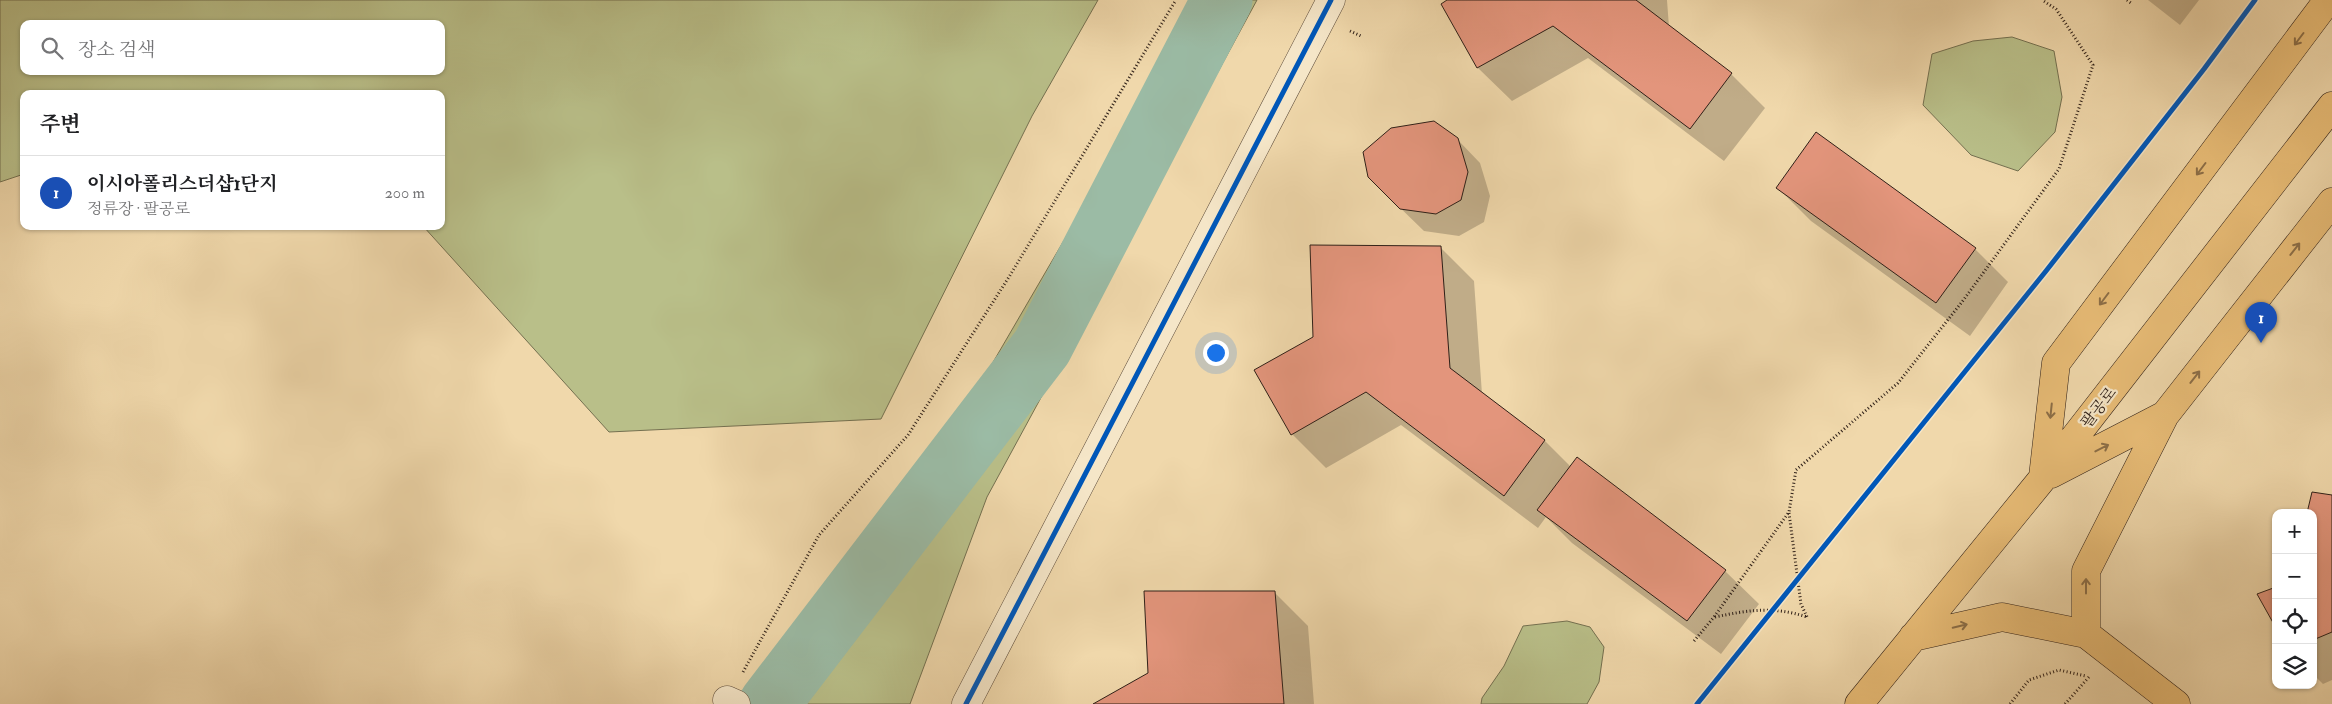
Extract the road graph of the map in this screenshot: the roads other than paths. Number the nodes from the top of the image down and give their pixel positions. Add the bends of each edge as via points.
1 (1331, 0) edge
2 (2328, 0) edge
3 (2332, 106) edge
4 (2332, 202) edge
5 (2165, 416) junction
6 (2043, 478) junction
7 (2086, 634) junction
8 (1913, 637) junction
9 (966, 704) edge
10 (1859, 704) edge
11 (2176, 704) edge

1 - 9 street
2 -> 6 main road via 2056,363
3 - 6 main road, 팔공로
5 -> 4 main road
6 -> 5 main road
7 -> 5 main road via 2086,571
6 - 8 main road, 팔공로
8 -> 7 main road via 2002,617
7 - 11 main road
8 - 10 main road, 팔공로

